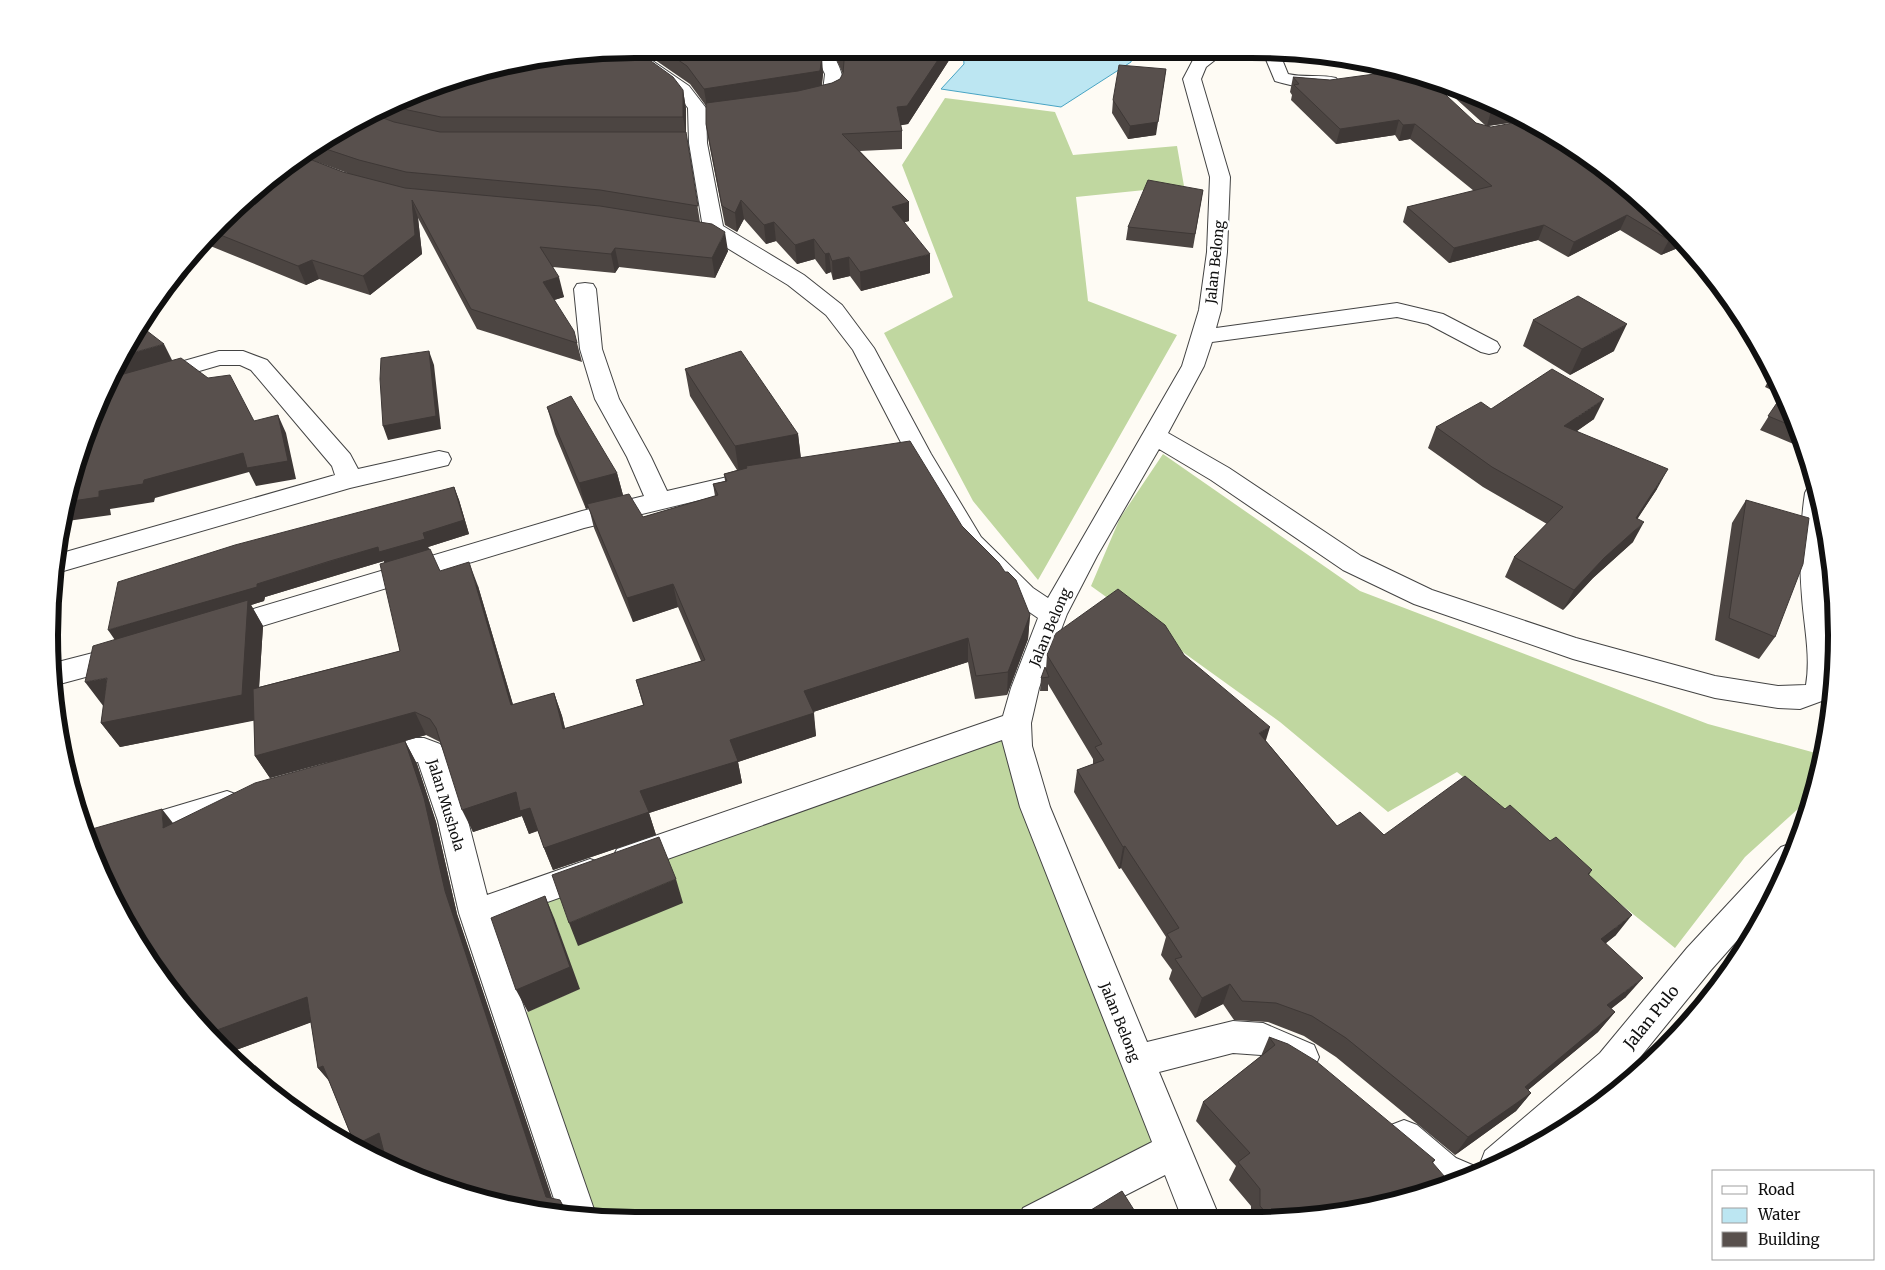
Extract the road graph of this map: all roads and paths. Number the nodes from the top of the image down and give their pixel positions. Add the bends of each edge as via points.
1 (636, 58) edge
2 (826, 58) edge
3 (1207, 58) edge
4 (1273, 59) edge
5 (1346, 82) edge
6 (794, 103) edge
7 (692, 232) edge
8 (721, 236) junction
9 (584, 289) dead end
10 (1203, 336) junction
11 (1489, 347) dead end
12 (113, 389) edge
13 (1155, 436) junction
14 (919, 454) junction
15 (891, 457) edge
16 (439, 459) dead end
17 (768, 476) edge
18 (348, 480) junction
19 (659, 501) junction
20 (1815, 519) edge
21 (62, 563) edge
22 (1053, 614) junction
23 (200, 634) edge
24 (144, 651) edge
25 (59, 673) edge
26 (1824, 696) edge
27 (1016, 723) junction
28 (350, 768) edge
29 (257, 795) edge
30 (107, 838) edge
31 (1775, 875) edge
32 (475, 914) junction
33 (1136, 1061) junction
34 (1327, 1074) edge
35 (1378, 1117) edge
36 (1519, 1146) edge
37 (1173, 1151) junction
38 (1454, 1176) edge
39 (576, 1209) edge
40 (1054, 1212) edge
41 (1198, 1212) edge

1 - 8 street via 684,90 706,115 689,143 713,228
2 - 6 street via 834,74 832,94 818,100
3 - 10 street, Jalan Belong via 1198,64 1192,79 1220,177 1217,252 1210,310
4 - 5 street via 1281,77 1289,81
7 - 8 street
8 - 14 street via 796,280 834,310 863,348
9 - 19 street via 591,349 607,399
10 - 11 street via 1396,310 1436,318
10 - 13 street, Jalan Belong via 1193,366
12 - 18 street via 219,358 244,358 259,365 341,460
13 - 22 street, Jalan Belong via 1084,554
13 - 26 street via 1313,534 1352,564 1423,598 1573,648 1715,687 1785,697
14 - 15 street
14 - 22 street via 972,543 1024,595
16 - 18 street
17 - 19 street
18 - 21 street
19 - 23 street via 516,539
20 - 26 street via 1814,585
22 - 27 street, Jalan Belong via 1025,688
24 - 25 street
27 - 32 street
27 - 33 street, Jalan Belong via 1017,746 1035,807
28 - 32 street, Jalan Mushola via 416,750 430,752 453,821
29 - 30 street
31 - 36 street, Jalan Pulo via 1698,958 1612,1064
32 - 39 street
33 - 34 street via 1233,1037 1263,1040 1292,1051
33 - 37 street, Jalan Belong
35 - 38 street via 1443,1171
37 - 40 street
37 - 41 street, Jalan Belong

